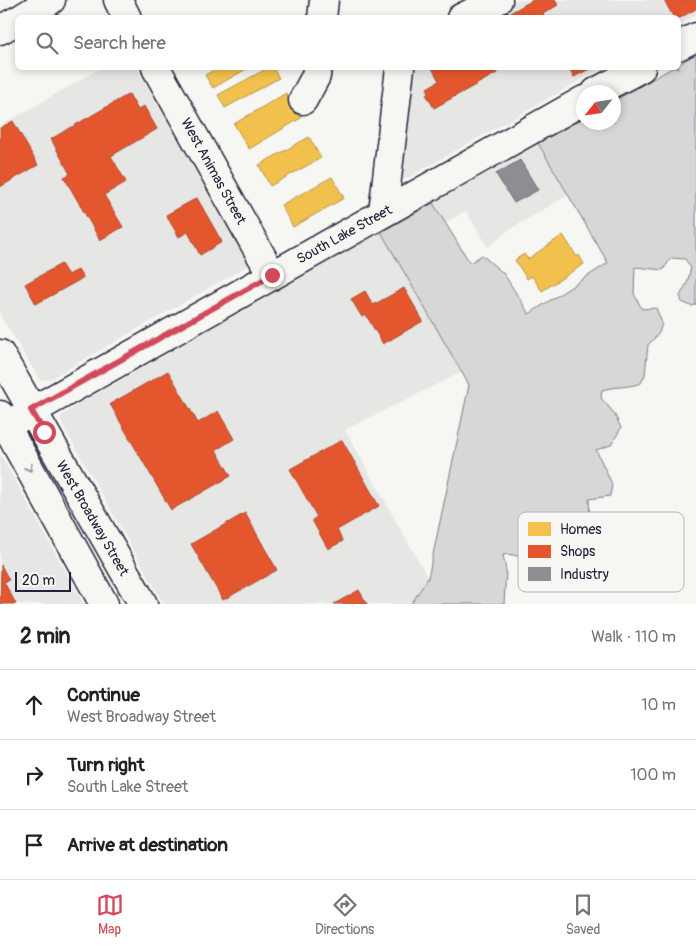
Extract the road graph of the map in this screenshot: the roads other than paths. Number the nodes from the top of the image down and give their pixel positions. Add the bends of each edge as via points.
1 (51, 0) edge
2 (118, 0) edge
3 (324, 0) edge
4 (498, 0) edge
5 (27, 15) edge
6 (126, 15) edge
7 (322, 15) edge
8 (467, 15) edge
9 (15, 22) edge
10 (0, 30) edge
11 (696, 37) edge
12 (681, 44) edge
13 (157, 70) edge
14 (317, 70) edge
15 (400, 70) edge
16 (637, 70) edge
17 (609, 85) edge
18 (303, 100) dead end
19 (576, 104) edge
20 (383, 212) junction
21 (272, 275) junction
22 (0, 354) edge
23 (31, 410) junction
24 (2, 423) edge
25 (104, 604) edge
26 (143, 604) edge

1 - 5 main road
2 - 6 main road
3 - 7 main road
4 - 8 main road
9 - 10 main road
11 - 12 main road
13 - 21 main road, West Animas Street
14 - 18 main road
15 - 20 main road
16 - 17 main road
19 - 20 main road, South Lake Street
20 - 21 main road, South Lake Street
21 - 23 main road, South Lake Street
22 - 23 main road, West Broadway Street
23 - 24 main road, South Lake Street
23 - 26 main road, West Broadway Street
24 -> 25 main road

